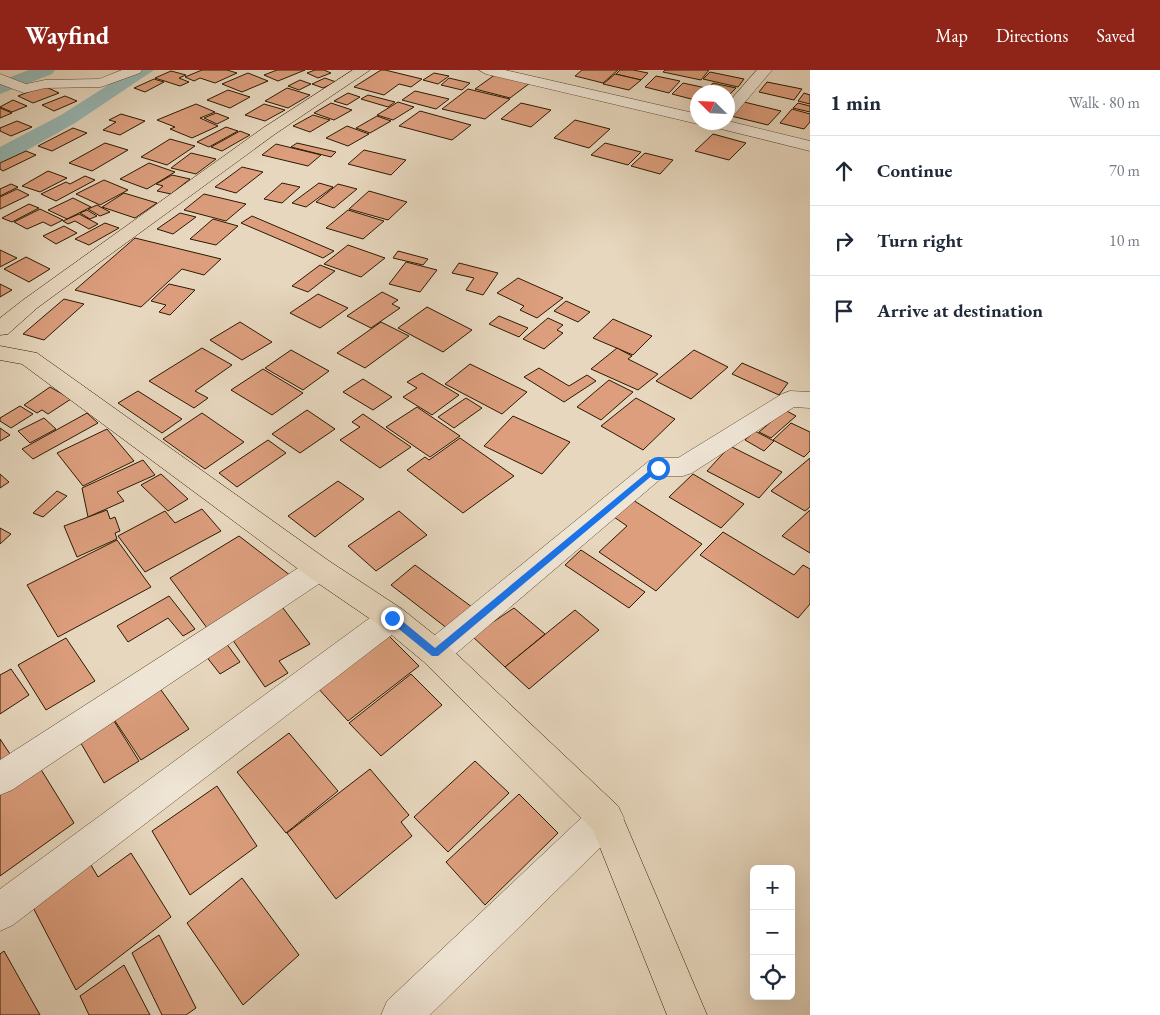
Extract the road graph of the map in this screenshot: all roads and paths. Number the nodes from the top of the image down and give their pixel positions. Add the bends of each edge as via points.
1 (20, 70) edge
2 (135, 70) edge
3 (363, 70) edge
4 (486, 70) edge
5 (765, 70) edge
6 (524, 74) edge
7 (0, 78) edge
8 (735, 102) edge
9 (690, 117) edge
10 (735, 124) edge
11 (808, 142) edge
12 (0, 330) edge
13 (0, 353) edge
14 (810, 400) edge
15 (319, 569) junction
16 (392, 618) junction
17 (435, 653) junction
18 (0, 779) edge
19 (606, 818) junction
20 (0, 912) edge
21 (401, 1015) edge
22 (687, 1015) edge

1 - 7 street
2 - 7 street via 101,83 45,84 24,89
3 - 12 main road via 269,131 30,304
4 - 6 street
5 - 8 street
6 - 9 street
10 - 11 street
13 - 15 main road via 29,358
14 - 17 street via 790,399 683,467 658,468
15 - 16 main road
15 - 18 street
16 - 17 main road
16 - 20 street
17 - 19 main road
19 - 21 street
19 - 22 main road

